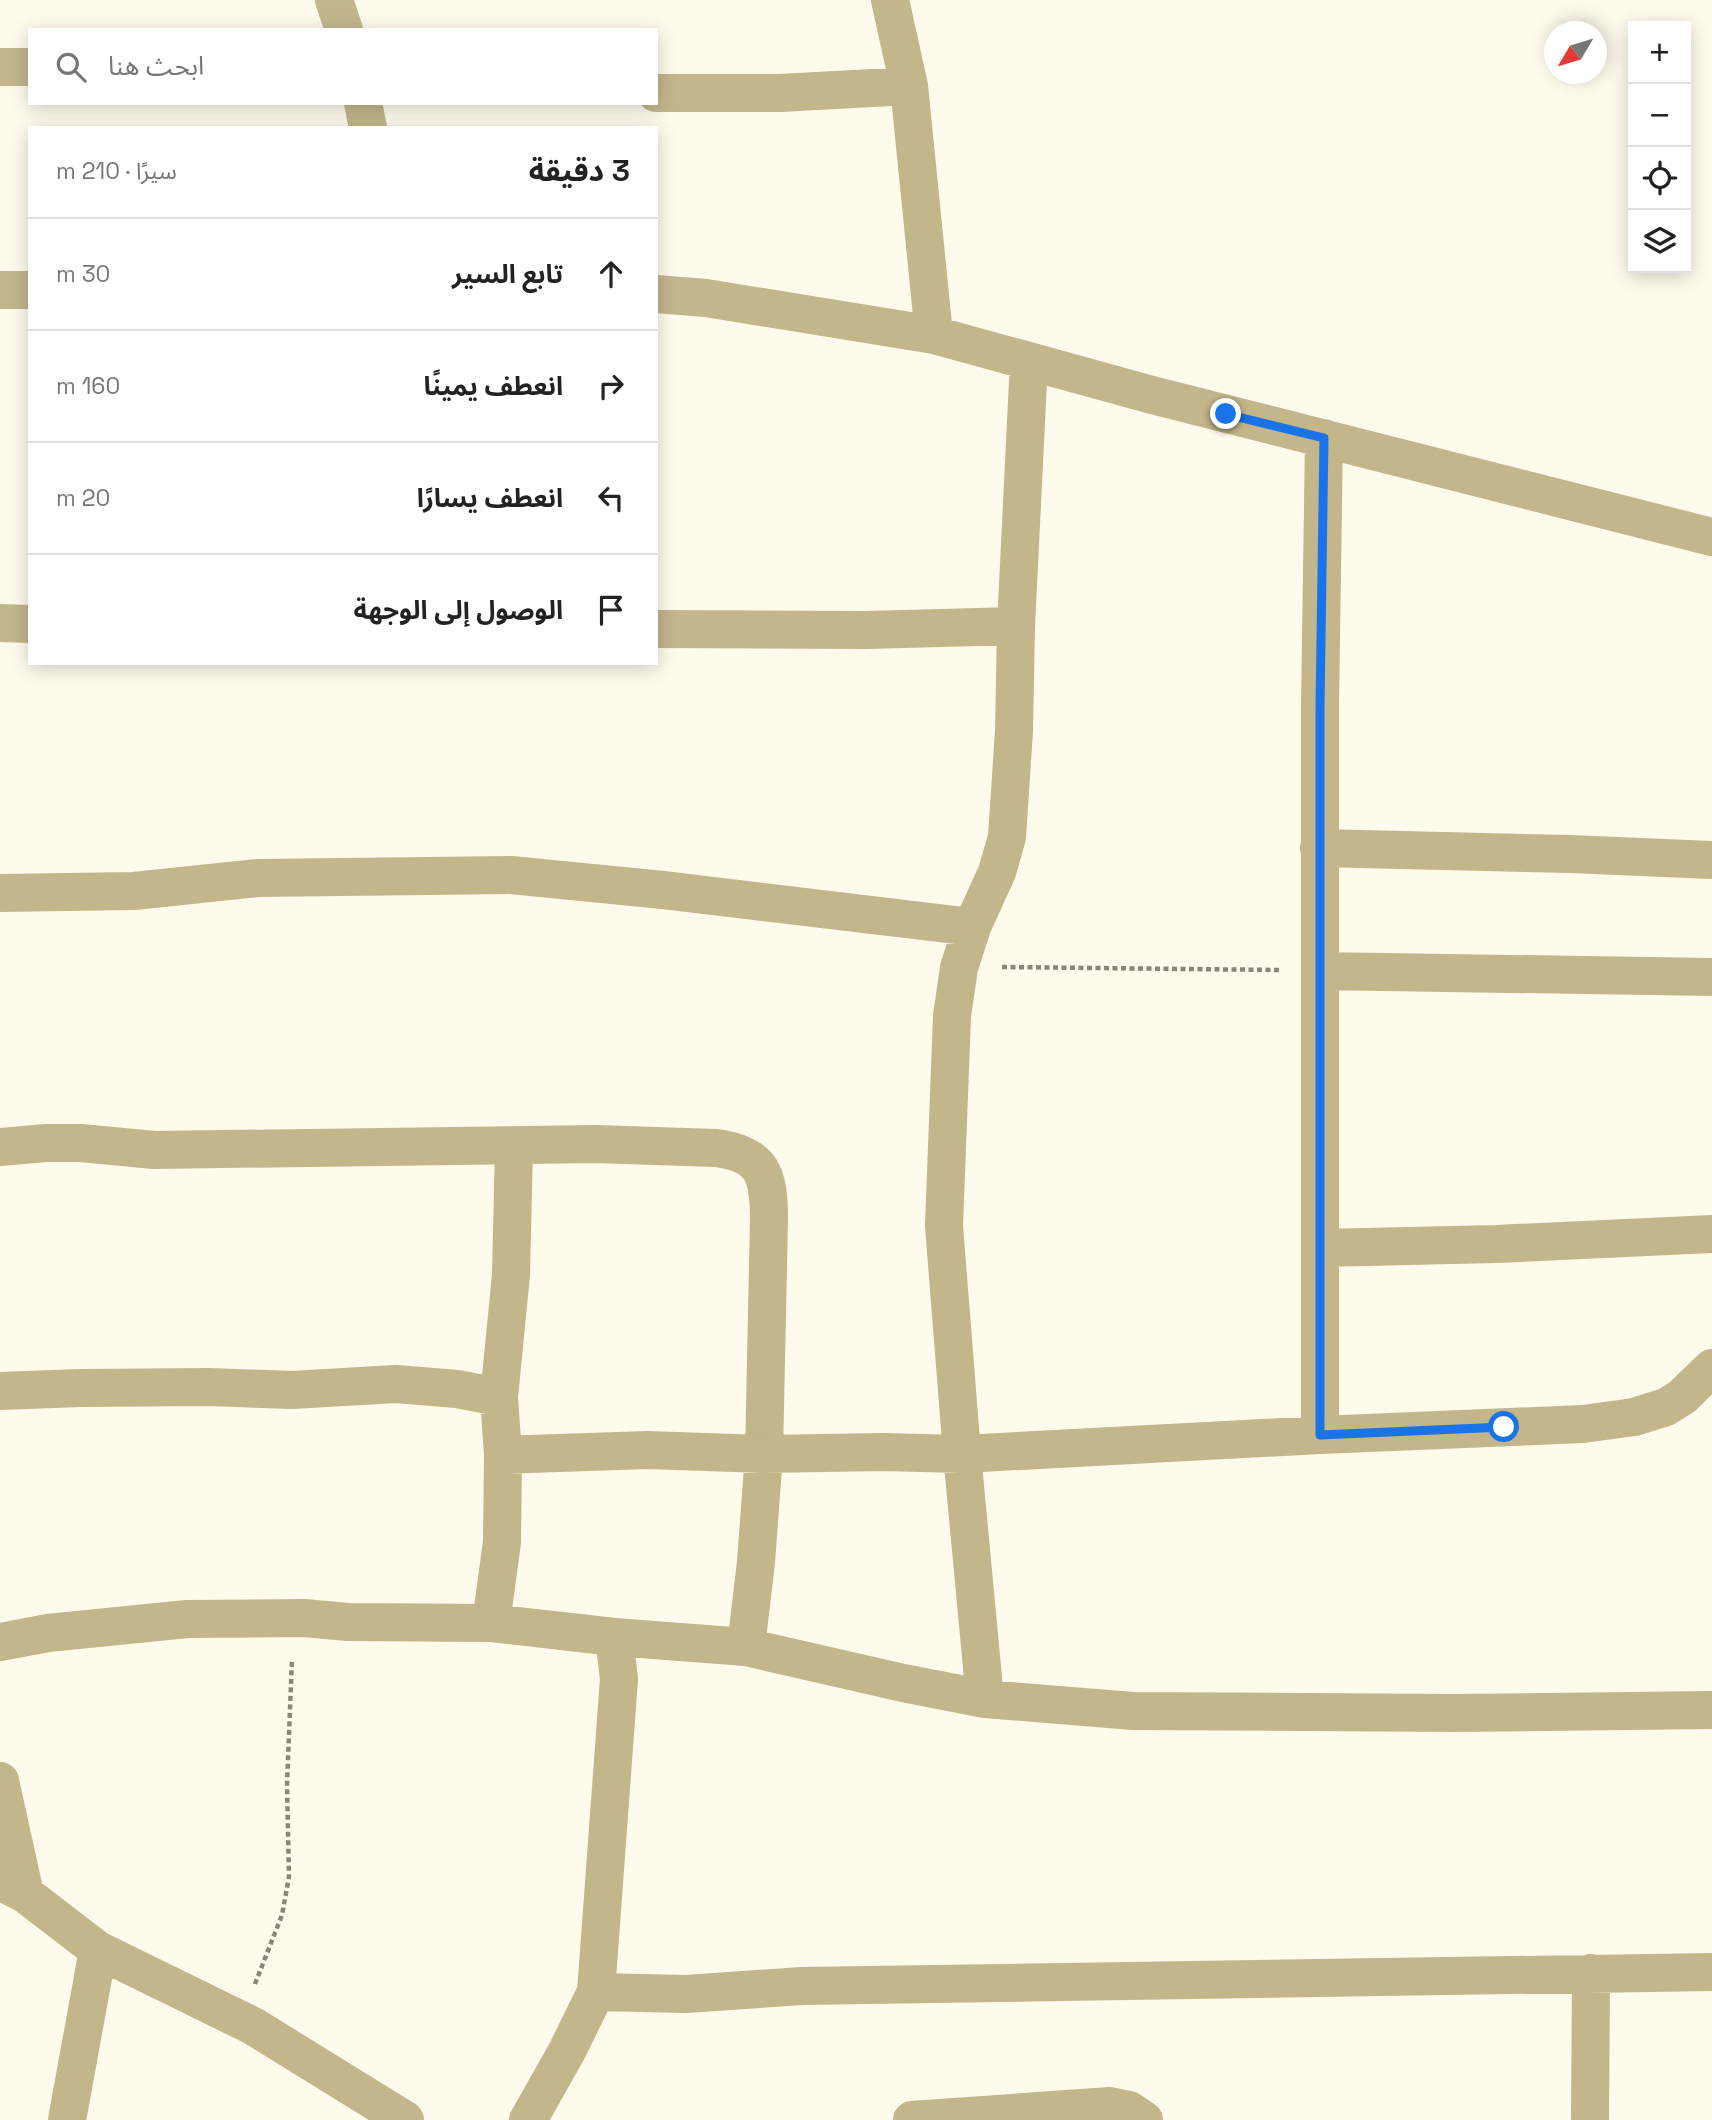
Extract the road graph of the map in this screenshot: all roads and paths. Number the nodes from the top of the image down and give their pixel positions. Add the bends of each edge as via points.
1 (334, 0) edge
2 (890, 0) edge
3 (343, 28) edge
4 (28, 66) edge
5 (0, 67) edge
6 (909, 86) junction
7 (658, 93) edge
8 (363, 105) edge
9 (368, 126) edge
10 (0, 290) edge
11 (28, 290) edge
12 (658, 294) edge
13 (934, 335) junction
14 (1028, 361) junction
15 (1324, 438) junction
16 (1710, 536) edge
17 (0, 623) edge
18 (28, 624) edge
19 (1016, 626) junction
20 (658, 629) edge
21 (1319, 848) junction
22 (1712, 860) edge
23 (0, 893) edge
24 (972, 927) junction
25 (959, 968) junction
26 (1320, 971) junction
27 (1712, 977) edge
28 (0, 1147) edge
29 (514, 1147) junction
30 (1712, 1234) edge
31 (1321, 1248) junction
32 (1712, 1368) edge
33 (0, 1391) edge
34 (499, 1397) junction
35 (1320, 1435) junction
36 (764, 1454) junction
37 (962, 1454) junction
38 (503, 1455) junction
39 (304, 1618) junction
40 (491, 1623) junction
41 (614, 1637) junction
42 (0, 1642) edge
43 (746, 1647) junction
44 (985, 1699) junction
45 (1712, 1710) edge
46 (0, 1781) edge
47 (13, 1887) edge
48 (98, 1950) junction
49 (1712, 1972) edge
50 (1591, 1973) junction
51 (596, 1992) junction
52 (253, 2026) junction
53 (64, 2111) edge
54 (405, 2120) edge
55 (528, 2120) edge
56 (912, 2120) edge
57 (1144, 2120) edge
58 (1590, 2120) edge

1 - 3 street
2 - 6 street
4 - 5 street
6 - 7 street
6 - 13 street
8 - 9 street
10 - 11 street
12 - 13 street
13 - 14 street
14 - 15 street
14 - 19 street
15 - 16 street
15 - 21 street
17 - 18 street
19 - 20 street
19 - 24 street via 1007,837
21 - 22 street
21 - 26 street
23 - 24 street via 134,891 258,878 511,875
24 - 25 street
25 - 26 path
25 - 37 street via 952,1016 944,1226
26 - 27 street
26 - 31 street
28 - 29 street via 46,1143 154,1150
29 - 34 street via 511,1275
29 - 36 street via 716,1148 734,1150 757,1164 769,1206
30 - 31 street
31 - 35 street
32 - 35 street via 1682,1397 1634,1418
33 - 34 street via 292,1390 396,1384
34 - 38 street
35 - 37 street
36 - 37 street
36 - 38 street via 647,1450
36 - 43 street
37 - 44 street
38 - 40 street via 502,1542
39 - 40 street
39 - 42 street via 187,1619
39 - 52 path via 292,1657 289,1877 282,1915 253,1988
40 - 41 street
41 - 43 street
41 - 51 street via 619,1679
43 - 44 street
44 - 45 street via 1133,1711
46 - 47 street
47 - 48 street
48 - 52 street
48 - 53 street
49 - 50 street
50 - 51 street via 802,1986 686,1994
50 - 58 street
51 - 55 street
52 - 54 street
56 - 57 street via 1110,2106 1129,2110

